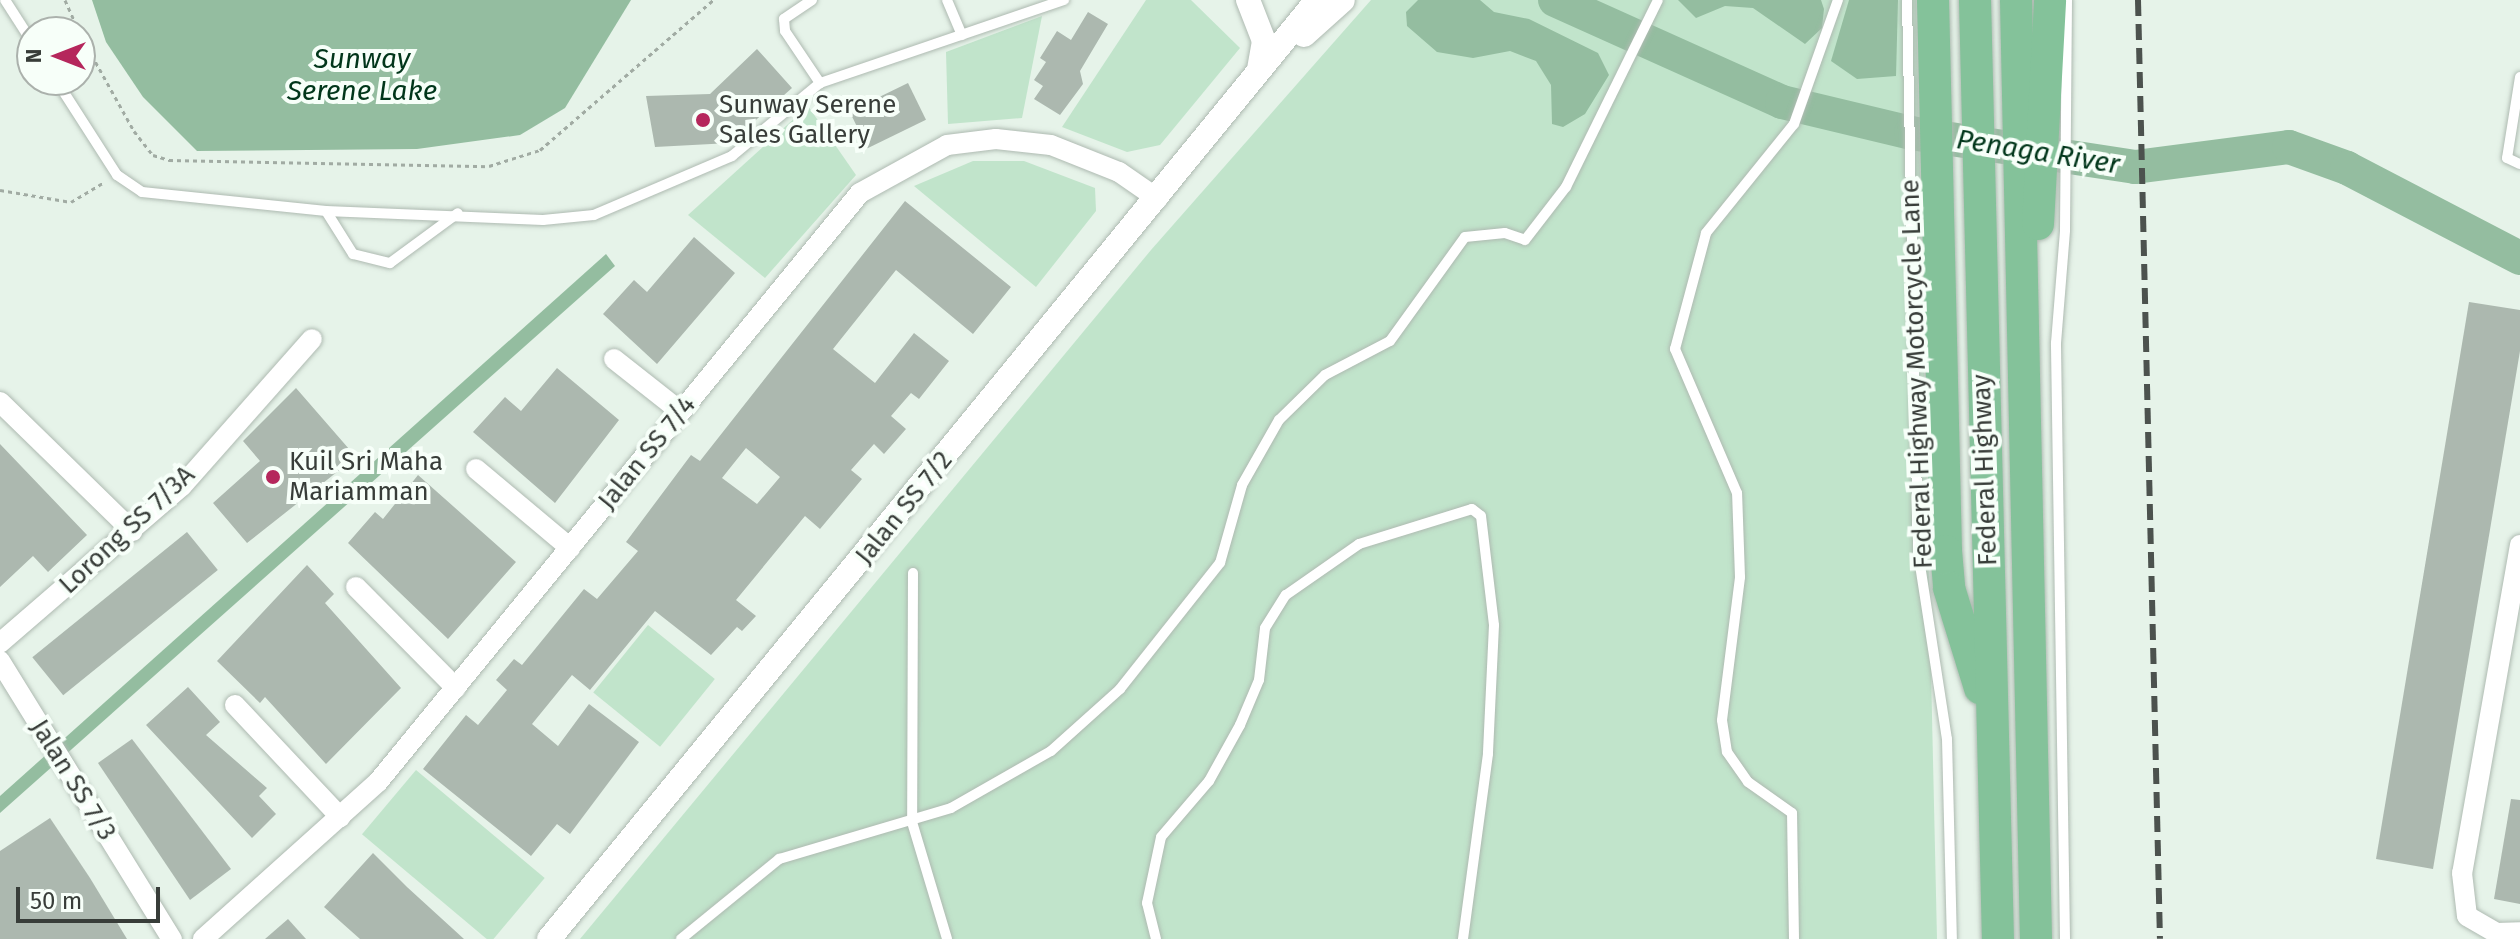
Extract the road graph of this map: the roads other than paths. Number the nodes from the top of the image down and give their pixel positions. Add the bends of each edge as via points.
1 (5, 0) edge
2 (812, 0) edge
3 (947, 0) edge
4 (1064, 0) edge
5 (1248, 0) edge
6 (1317, 0) edge
7 (1343, 0) edge
8 (1658, 0) edge
9 (1838, 0) edge
10 (1907, 0) edge
11 (1933, 0) edge
12 (1975, 0) edge
13 (2016, 0) edge
14 (2050, 0) edge
15 (2067, 0) edge
16 (16, 17) edge
17 (962, 35) junction
18 (1258, 77) junction
19 (2520, 77) edge
20 (820, 83) junction
21 (66, 96) edge
22 (2520, 164) edge
23 (1158, 199) junction
24 (326, 211) junction
25 (458, 213) junction
26 (2019, 285) junction
27 (312, 339) dead end
28 (614, 359) dead end
29 (0, 402) edge
30 (681, 412) junction
31 (476, 469) dead end
32 (132, 531) junction
33 (2520, 545) edge
34 (570, 548) junction
35 (913, 573) dead end
36 (356, 587) dead end
37 (0, 643) edge
38 (0, 661) edge
39 (456, 688) junction
40 (235, 705) dead end
41 (1993, 730) junction
42 (340, 817) junction
43 (912, 822) junction
44 (2520, 932) edge
45 (172, 939) edge
46 (203, 939) edge
47 (549, 939) edge
48 (681, 939) edge
49 (947, 939) edge
50 (1156, 939) edge
51 (1463, 939) edge
52 (1794, 939) edge
53 (1952, 939) edge
54 (1998, 939) edge
55 (2036, 939) edge
56 (2065, 939) edge

1 - 16 lane
2 - 20 lane via 784,19 785,31
3 - 17 lane
4 - 17 lane
5 - 18 street via 1264,41
6 - 18 street, Jalan SS 7/2
7 - 18 street, Jalan SS 7/2
8 - 43 lane via 1566,187 1525,240 1465,237 1390,341 1325,375 1279,420 1242,485 1220,563 1120,689 1051,751
9 - 52 lane via 1794,124 1706,233 1675,349 1737,493 1740,577 1722,720 1727,752 1748,782 1792,813
10 - 53 lane, Federal Highway Motorcycle Lane via 1918,552 1947,739
11 - 41 highway via 1949,588
12 - 41 highway, Federal Highway
13 - 26 highway, Federal Highway
14 - 26 highway via 2038,232
15 - 56 lane via 2056,493
17 - 20 lane
18 - 23 street, Jalan SS 7/2
19 - 22 lane via 2507,158
20 - 25 lane via 732,156 594,215 543,220
21 - 24 lane via 117,175 142,192
23 - 30 street, Jalan SS 7/4 via 1119,172 1051,145 947,145 860,193
23 - 47 street, Jalan SS 7/2
24 - 25 lane
24 - 25 lane via 353,254 390,263
26 - 55 highway, Federal Highway
27 - 32 street, Lorong SS 7/3A via 182,486
28 - 30 street
29 - 32 street
30 - 34 street, Jalan SS 7/4
31 - 34 street
32 - 37 street, Lorong SS 7/3A
33 - 44 street via 2462,873 2467,916 2497,933
34 - 39 street, Jalan SS 7/4
35 - 43 lane
36 - 39 street
38 - 45 street, Jalan SS 7/3
39 - 42 street, Jalan SS 7/4
40 - 42 street
41 - 54 highway, Federal Highway
42 - 46 street, Jalan SS 7/4
43 - 48 lane via 862,830 779,859
43 - 49 lane
50 - 51 lane via 1147,903 1161,837 1209,781 1240,725 1259,680 1265,628 1286,595 1359,544 1472,509 1481,516 1494,625 1488,754

